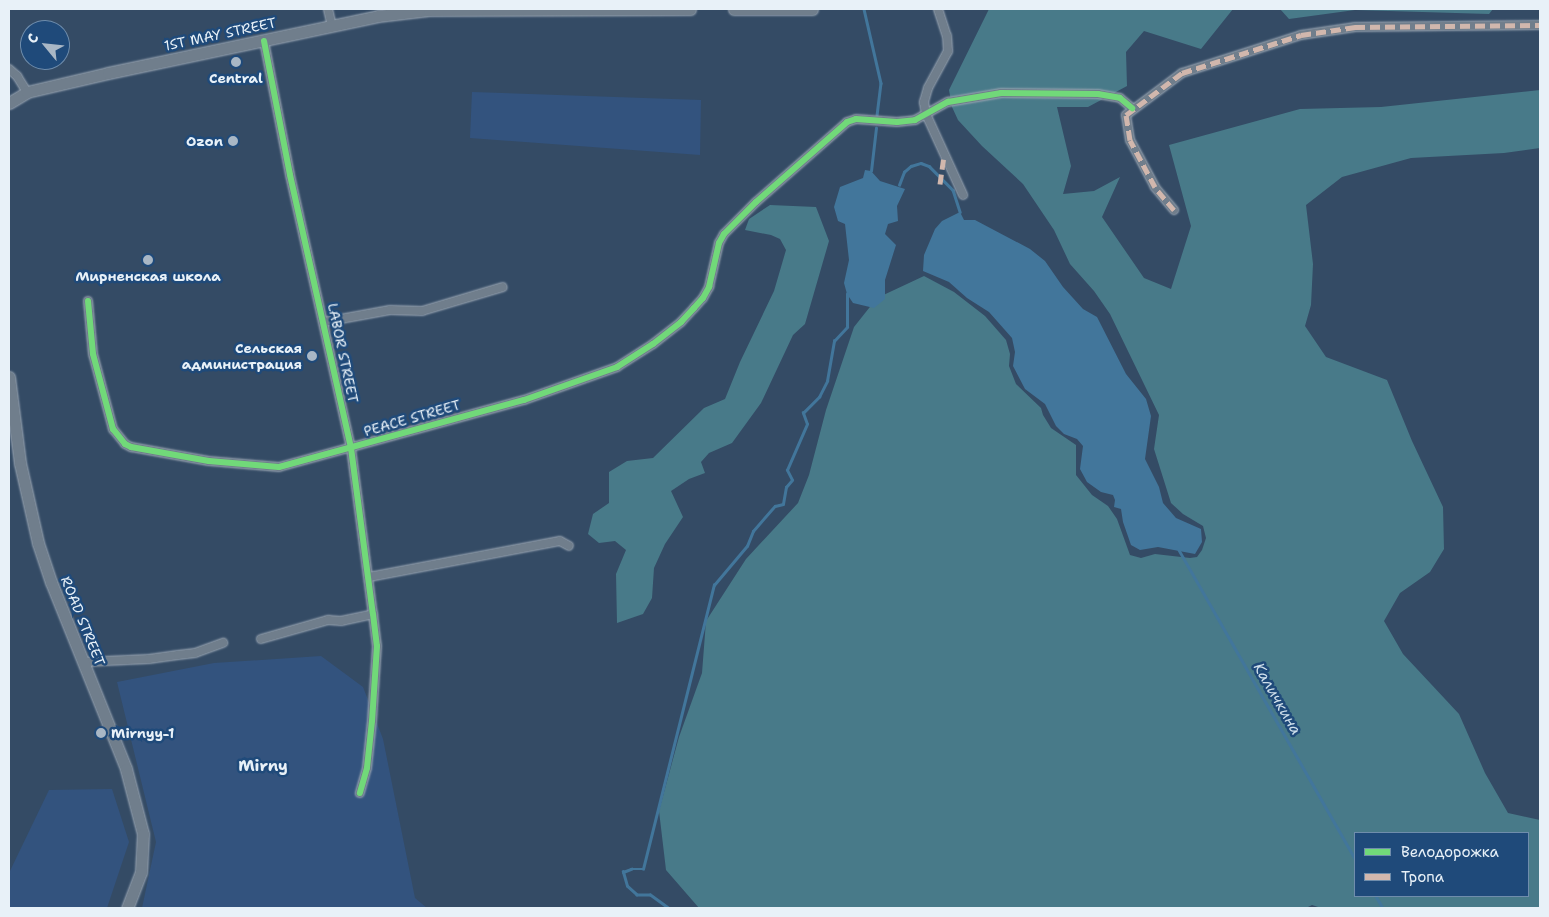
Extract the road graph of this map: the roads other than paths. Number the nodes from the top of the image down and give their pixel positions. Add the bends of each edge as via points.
1 (328, 9) edge
2 (690, 9) edge
3 (734, 9) edge
4 (812, 9) edge
5 (938, 9) edge
6 (1540, 25) edge
7 (332, 26) junction
8 (264, 41) junction
9 (9, 69) edge
10 (28, 92) junction
11 (9, 103) edge
12 (1132, 108) junction
13 (926, 114) junction
14 (963, 195) dead end
15 (1174, 210) dead end
16 (503, 287) dead end
17 (88, 300) dead end
18 (324, 322) junction
19 (9, 377) edge
20 (351, 448) junction
21 (569, 546) dead end
22 (369, 577) junction
23 (373, 614) junction
24 (261, 639) dead end
25 (223, 643) dead end
26 (84, 662) junction
27 (360, 794) dead end
28 (127, 908) edge

1 - 7 street
2 - 7 street, 1ST MAY STREET via 430,10
3 - 4 street
5 - 13 street via 947,36 948,51 925,96
6 - 12 street via 1355,27 1302,35 1182,73
7 - 8 street, 1ST MAY STREET
8 - 10 street, 1ST MAY STREET
8 - 18 street, LABOR STREET
9 - 10 street
10 - 11 street
12 - 13 street, PEACE STREET via 1120,98 1098,94 1001,93 948,102
12 - 15 street via 1126,115 1130,140 1155,187
13 - 14 street
13 - 20 street, PEACE STREET via 915,120 897,122 846,122 724,234 703,298 681,322 617,366 524,400
16 - 18 street via 422,311 390,310
17 - 20 street, PEACE STREET via 93,354 113,429 125,444 209,461 279,467
18 - 20 street, LABOR STREET
19 - 26 street, ROAD STREET via 20,463 38,543
20 - 22 street, LABOR STREET
21 - 22 street via 560,541
22 - 23 street, LABOR STREET
23 - 24 street via 341,621 328,620
23 - 27 street, LABOR STREET via 377,646 372,721 367,768
25 - 26 street via 196,653
26 - 28 street, ROAD STREET via 126,769 143,834 141,872

